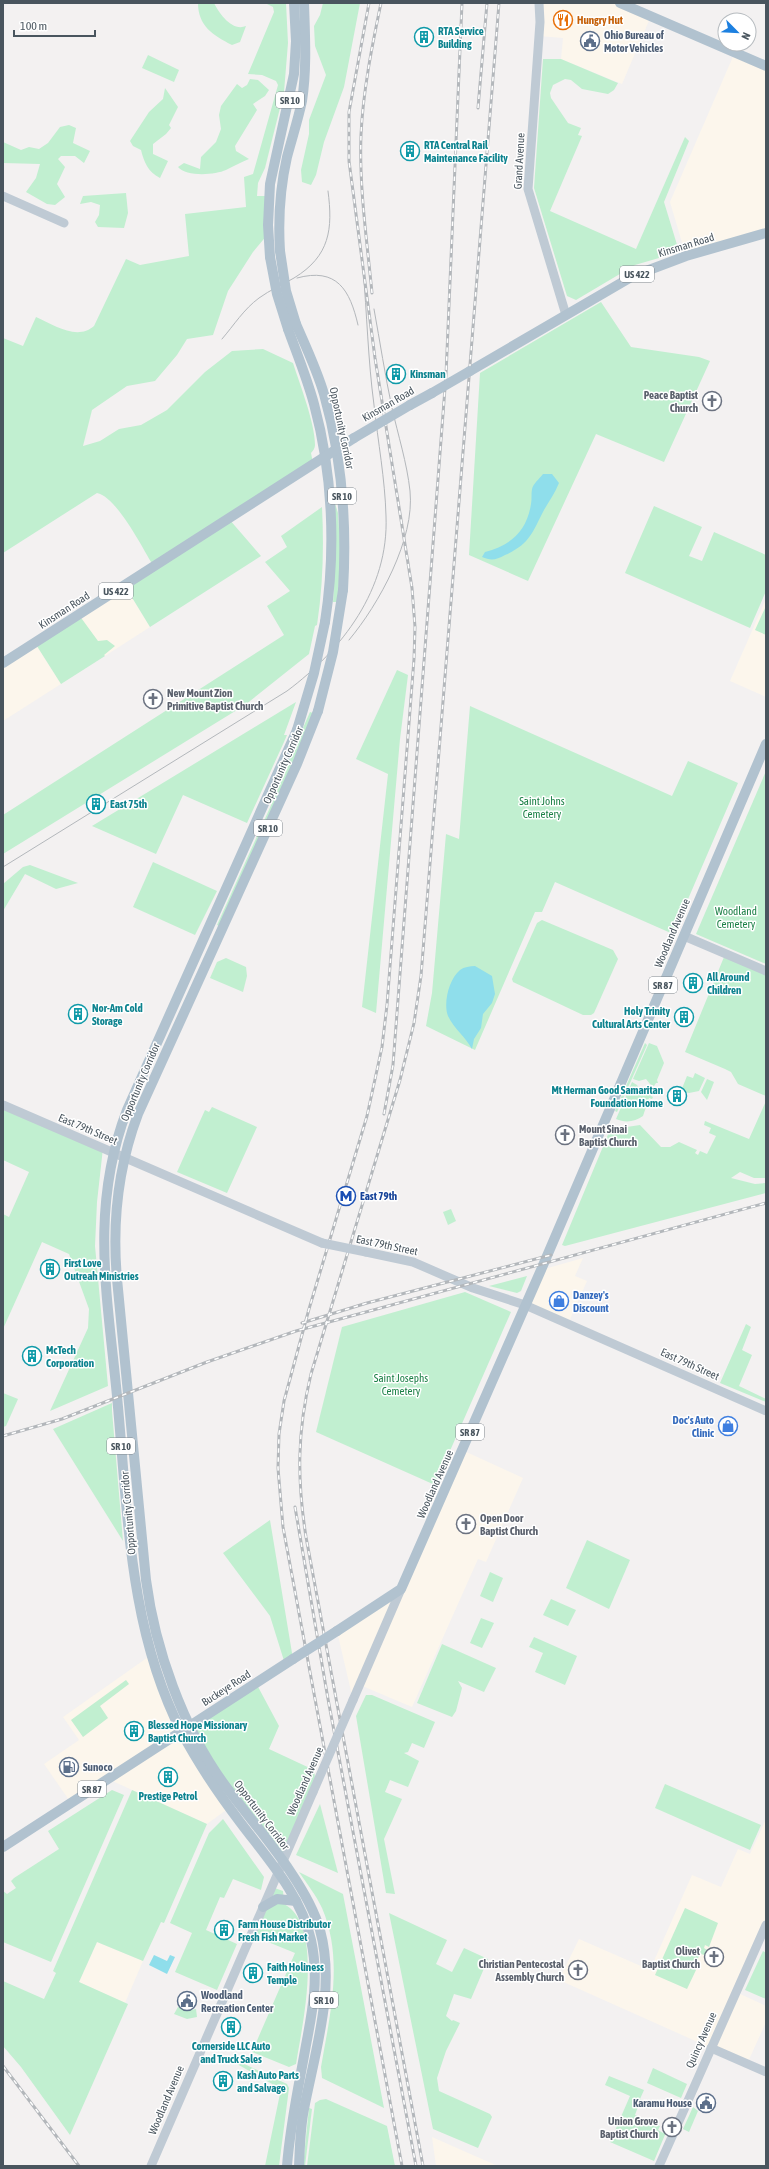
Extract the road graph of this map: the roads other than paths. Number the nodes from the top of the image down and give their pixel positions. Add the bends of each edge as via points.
1 (294, 3) edge
2 (304, 3) edge
3 (539, 3) edge
4 (620, 3) edge
5 (766, 66) edge
6 (3, 196) edge
7 (64, 223) dead end
8 (766, 233) edge
9 (566, 314) junction
10 (292, 326) junction
11 (335, 450) junction
12 (324, 456) junction
13 (3, 663) edge
14 (766, 744) edge
15 (684, 936) junction
16 (766, 971) edge
17 (3, 1105) edge
18 (113, 1153) junction
19 (124, 1158) junction
20 (525, 1305) junction
21 (766, 1410) edge
22 (401, 1589) junction
23 (191, 1725) junction
24 (181, 1731) junction
25 (3, 1847) edge
26 (283, 1861) junction
27 (278, 1874) junction
28 (296, 1901) junction
29 (263, 1907) junction
30 (766, 1925) edge
31 (711, 2048) junction
32 (766, 2072) edge
33 (151, 2166) edge
34 (287, 2166) edge
35 (299, 2166) edge
36 (659, 2166) edge

1 - 10 main road, Opportunity Corridor / SR 10, bridge via 294,74 270,184 268,225 270,257 277,294
2 - 10 main road, Opportunity Corridor / SR 10, bridge via 304,80 300,110 282,186 279,214 280,251
3 - 9 main road, Grand Avenue via 540,22 528,189
4 - 5 main road
6 - 7 main road
8 - 9 main road, Kinsman Road / US 422 via 644,270
9 - 11 main road, Kinsman Road / US 422, bridge
10 - 11 main road, Opportunity Corridor / SR 10 via 323,393
10 - 12 main road, Opportunity Corridor / SR 10 via 314,405
11 - 12 main road, Kinsman Road / US 422
11 - 19 main road, Opportunity Corridor / SR 10, bridge via 344,522 343,590 333,652 318,711 298,764 146,1096
12 - 13 main road, Kinsman Road / US 422
12 - 18 main road, Opportunity Corridor / SR 10, bridge via 331,535 330,580 325,622 314,673 296,730 135,1090
14 - 15 main road, Woodland Avenue / SR 87
15 - 16 main road
15 - 20 main road, Woodland Avenue / SR 87
17 - 18 main road, East 79th Street
18 - 19 main road, East 79th Street
18 - 24 main road, Opportunity Corridor / SR 10 via 104,1208 103,1257 131,1551 147,1644
19 - 20 main road, East 79th Street, bridge via 322,1243 413,1262 473,1288
19 - 23 main road, Opportunity Corridor / SR 10 via 116,1210 116,1258 146,1580 154,1627 175,1691
20 - 21 main road, East 79th Street
20 - 22 main road, Woodland Avenue / SR 87
22 - 23 main road, Buckeye Road / SR 87, bridge
22 - 26 main road, Woodland Avenue, bridge
23 - 24 main road, Buckeye Road / SR 87
23 - 26 main road, Opportunity Corridor / SR 10 via 213,1769
24 - 25 main road, Buckeye Road / SR 87
24 - 27 main road, Opportunity Corridor / SR 10 via 206,1775
26 - 27 main road, Woodland Avenue
26 - 35 main road, Opportunity Corridor / SR 10 via 315,1917 325,1961 324,2005 303,2118
27 - 28 main road, Opportunity Corridor / SR 10
27 - 29 main road, Woodland Avenue
28 - 29 main road via 277,1899
28 - 34 main road, Opportunity Corridor / SR 10 via 310,1937 316,1980 290,2133
29 - 33 main road, Woodland Avenue
30 - 31 main road, Quincy Avenue
31 - 32 main road
31 - 36 main road, Quincy Avenue

